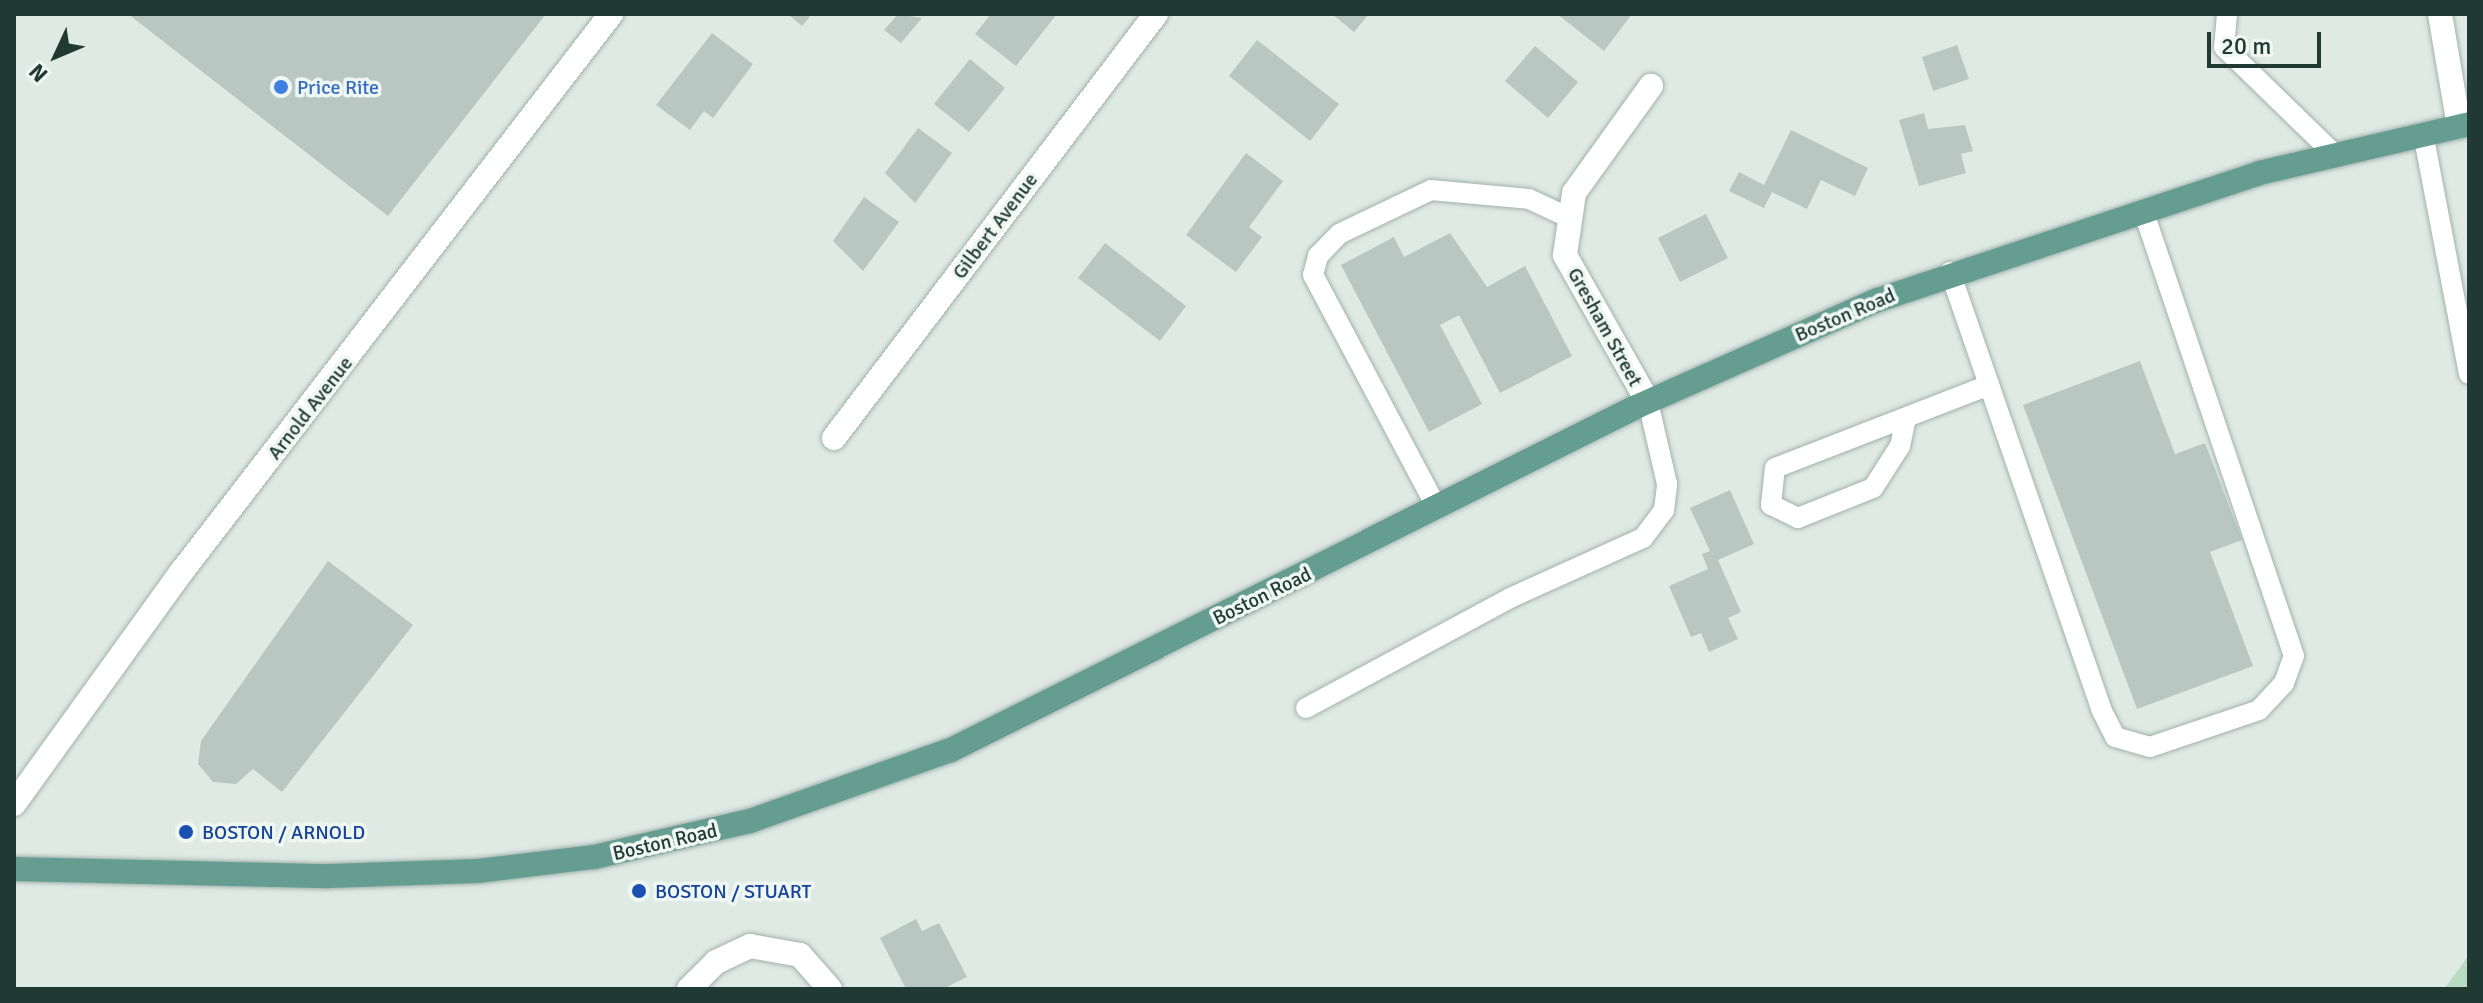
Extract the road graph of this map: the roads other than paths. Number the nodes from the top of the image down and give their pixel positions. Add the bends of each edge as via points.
1 (611, 14) edge
2 (1156, 14) edge
3 (2227, 14) edge
4 (2440, 14) edge
5 (1651, 86) dead end
6 (2464, 125) edge
7 (2423, 133) junction
8 (2333, 153) junction
9 (2143, 211) junction
10 (1570, 218) junction
11 (1950, 272) junction
12 (2469, 374) edge
13 (1989, 385) junction
14 (1648, 402) junction
15 (1906, 418) junction
16 (834, 438) dead end
17 (1437, 508) junction
18 (1306, 708) dead end
19 (14, 804) edge
20 (14, 869) edge
21 (689, 989) edge
22 (830, 989) edge

1 - 19 street, Arnold Avenue via 183,570
2 - 16 street, Gilbert Avenue
3 - 8 lane via 2224,47
4 - 6 street
5 - 10 street, Gresham Street via 1574,193
6 - 7 main road, Boston Road
7 - 8 main road, Boston Road
7 - 12 lane
8 - 9 main road, Boston Road
9 - 11 main road, Boston Road
9 - 13 lane via 2294,656 2284,683 2259,710 2150,747 2115,737
10 - 14 street, Gresham Street via 1565,255
10 - 17 lane via 1529,199 1431,190 1339,234 1318,256 1313,275
11 - 13 lane
11 - 14 main road, Boston Road
13 - 15 lane
14 - 17 main road, Boston Road
14 - 18 lane via 1667,484 1664,510 1643,538 1510,598
15 - 15 lane via 1900,446 1873,488 1798,518 1771,505 1775,468
17 - 20 main road, Boston Road via 951,750 716,830 594,857 453,873
21 - 22 street via 716,962 750,946 800,955

